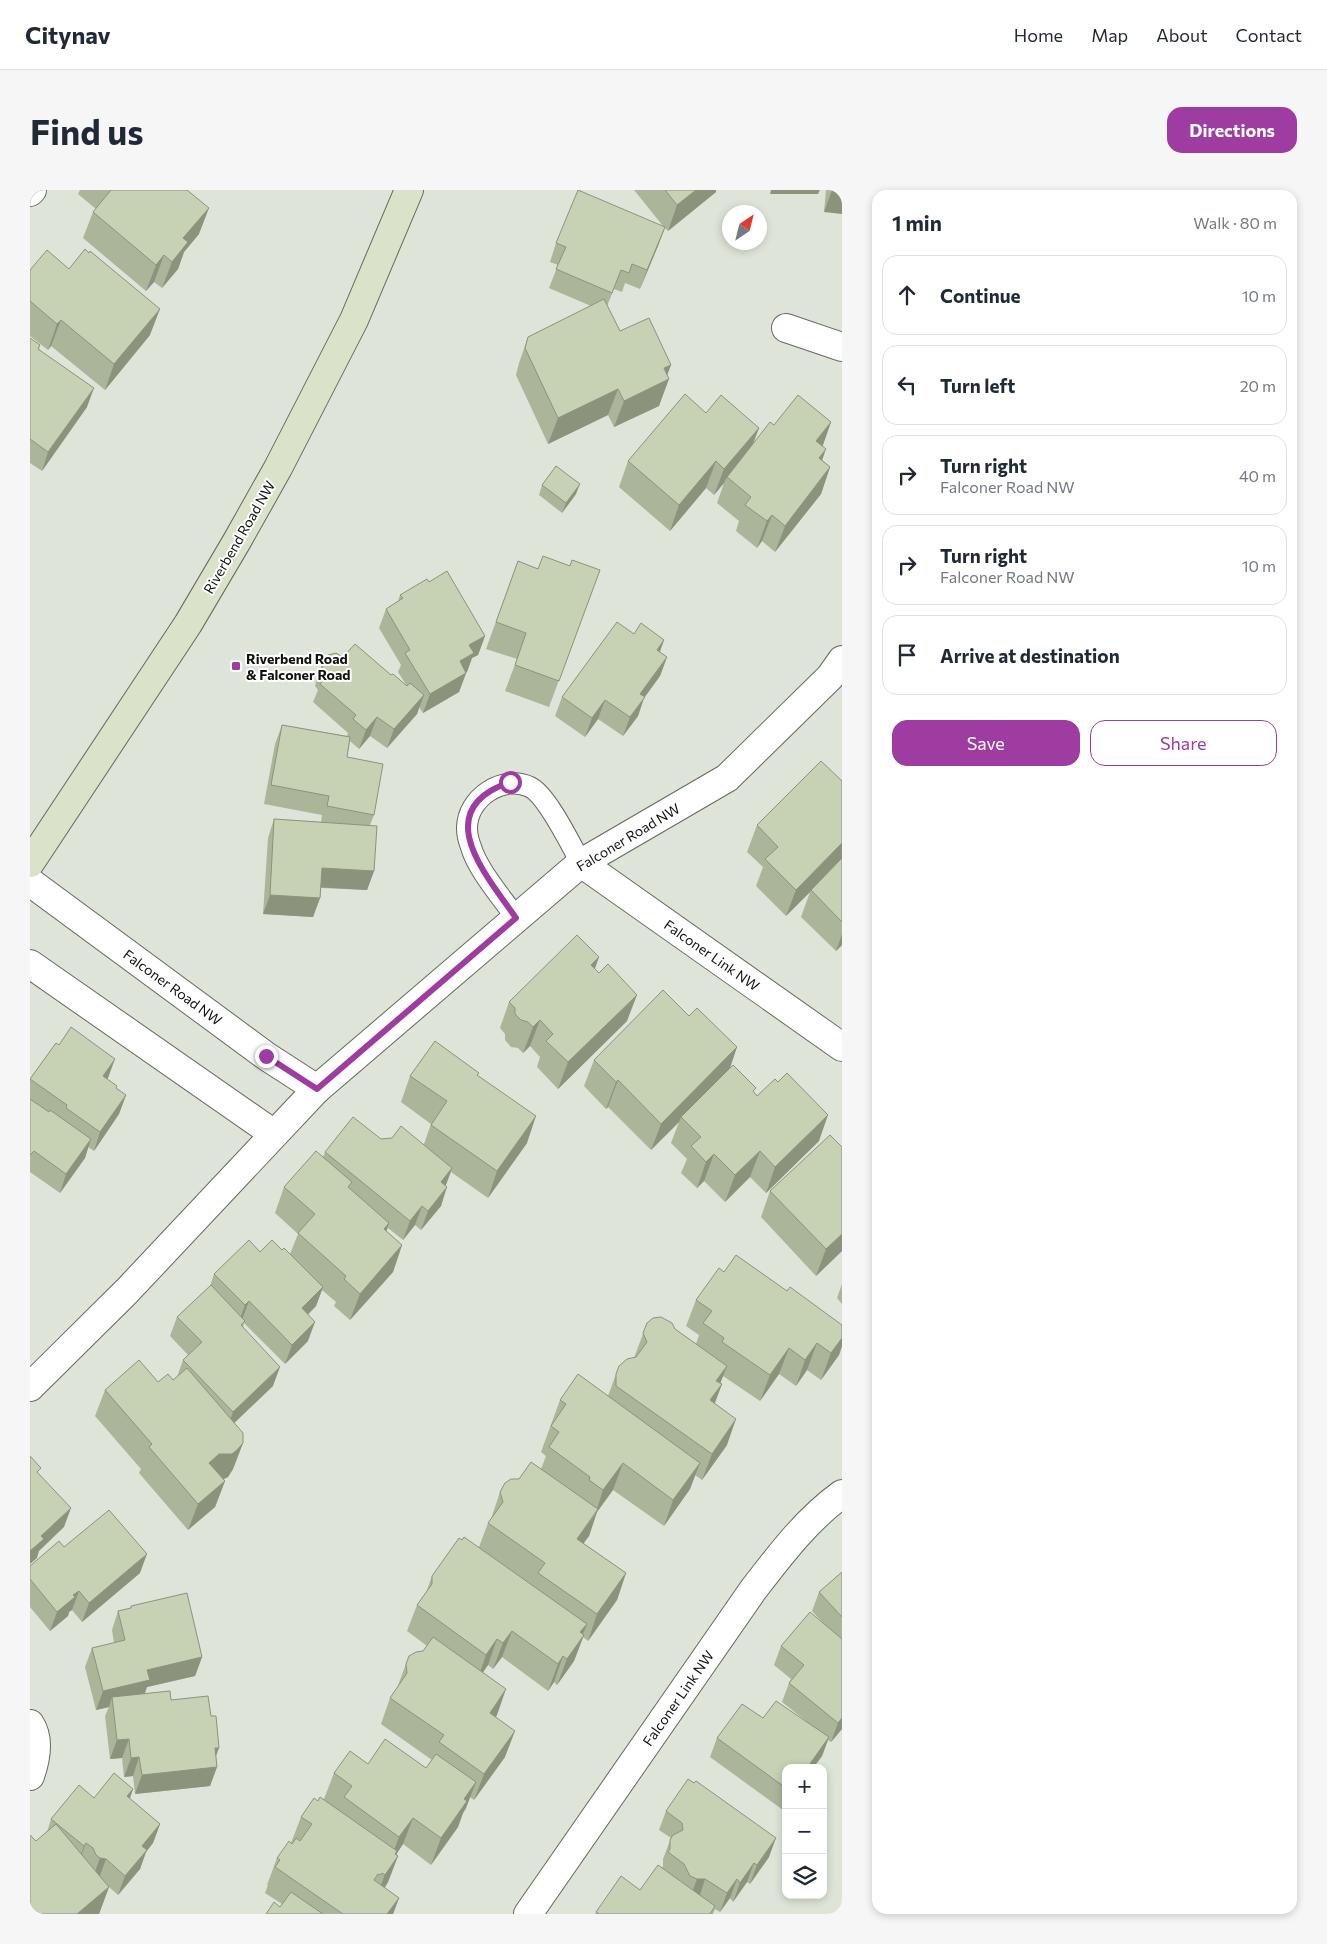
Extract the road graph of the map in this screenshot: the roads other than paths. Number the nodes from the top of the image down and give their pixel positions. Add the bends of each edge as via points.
1 (409, 190) edge
2 (786, 328) dead end
3 (842, 347) edge
4 (842, 660) edge
5 (30, 863) edge
6 (581, 863) junction
7 (30, 882) edge
8 (516, 918) junction
9 (30, 964) edge
10 (842, 1047) edge
11 (317, 1089) junction
12 (274, 1134) junction
13 (30, 1387) edge
14 (842, 1494) edge
15 (30, 1724) edge
16 (30, 1776) edge
17 (528, 1914) edge

1 - 5 main road, Riverbend Road NW via 354,320 242,533 188,624
2 - 3 street
4 - 6 street, Falconer Road NW via 830,677 727,778
6 - 8 street, Falconer Road NW
6 - 8 lane via 545,800 531,787 510,782 492,788 473,807 467,827 471,848
6 - 10 street, Falconer Link NW
7 - 11 street, Falconer Road NW via 266,1056
8 - 11 street, Falconer Road NW
9 - 12 street
11 - 12 street, Falconer Road NW
12 - 13 street, Falconer Road NW via 127,1291
14 - 17 street, Falconer Link NW via 792,1539 753,1590
15 - 16 street via 36,1733 36,1753

